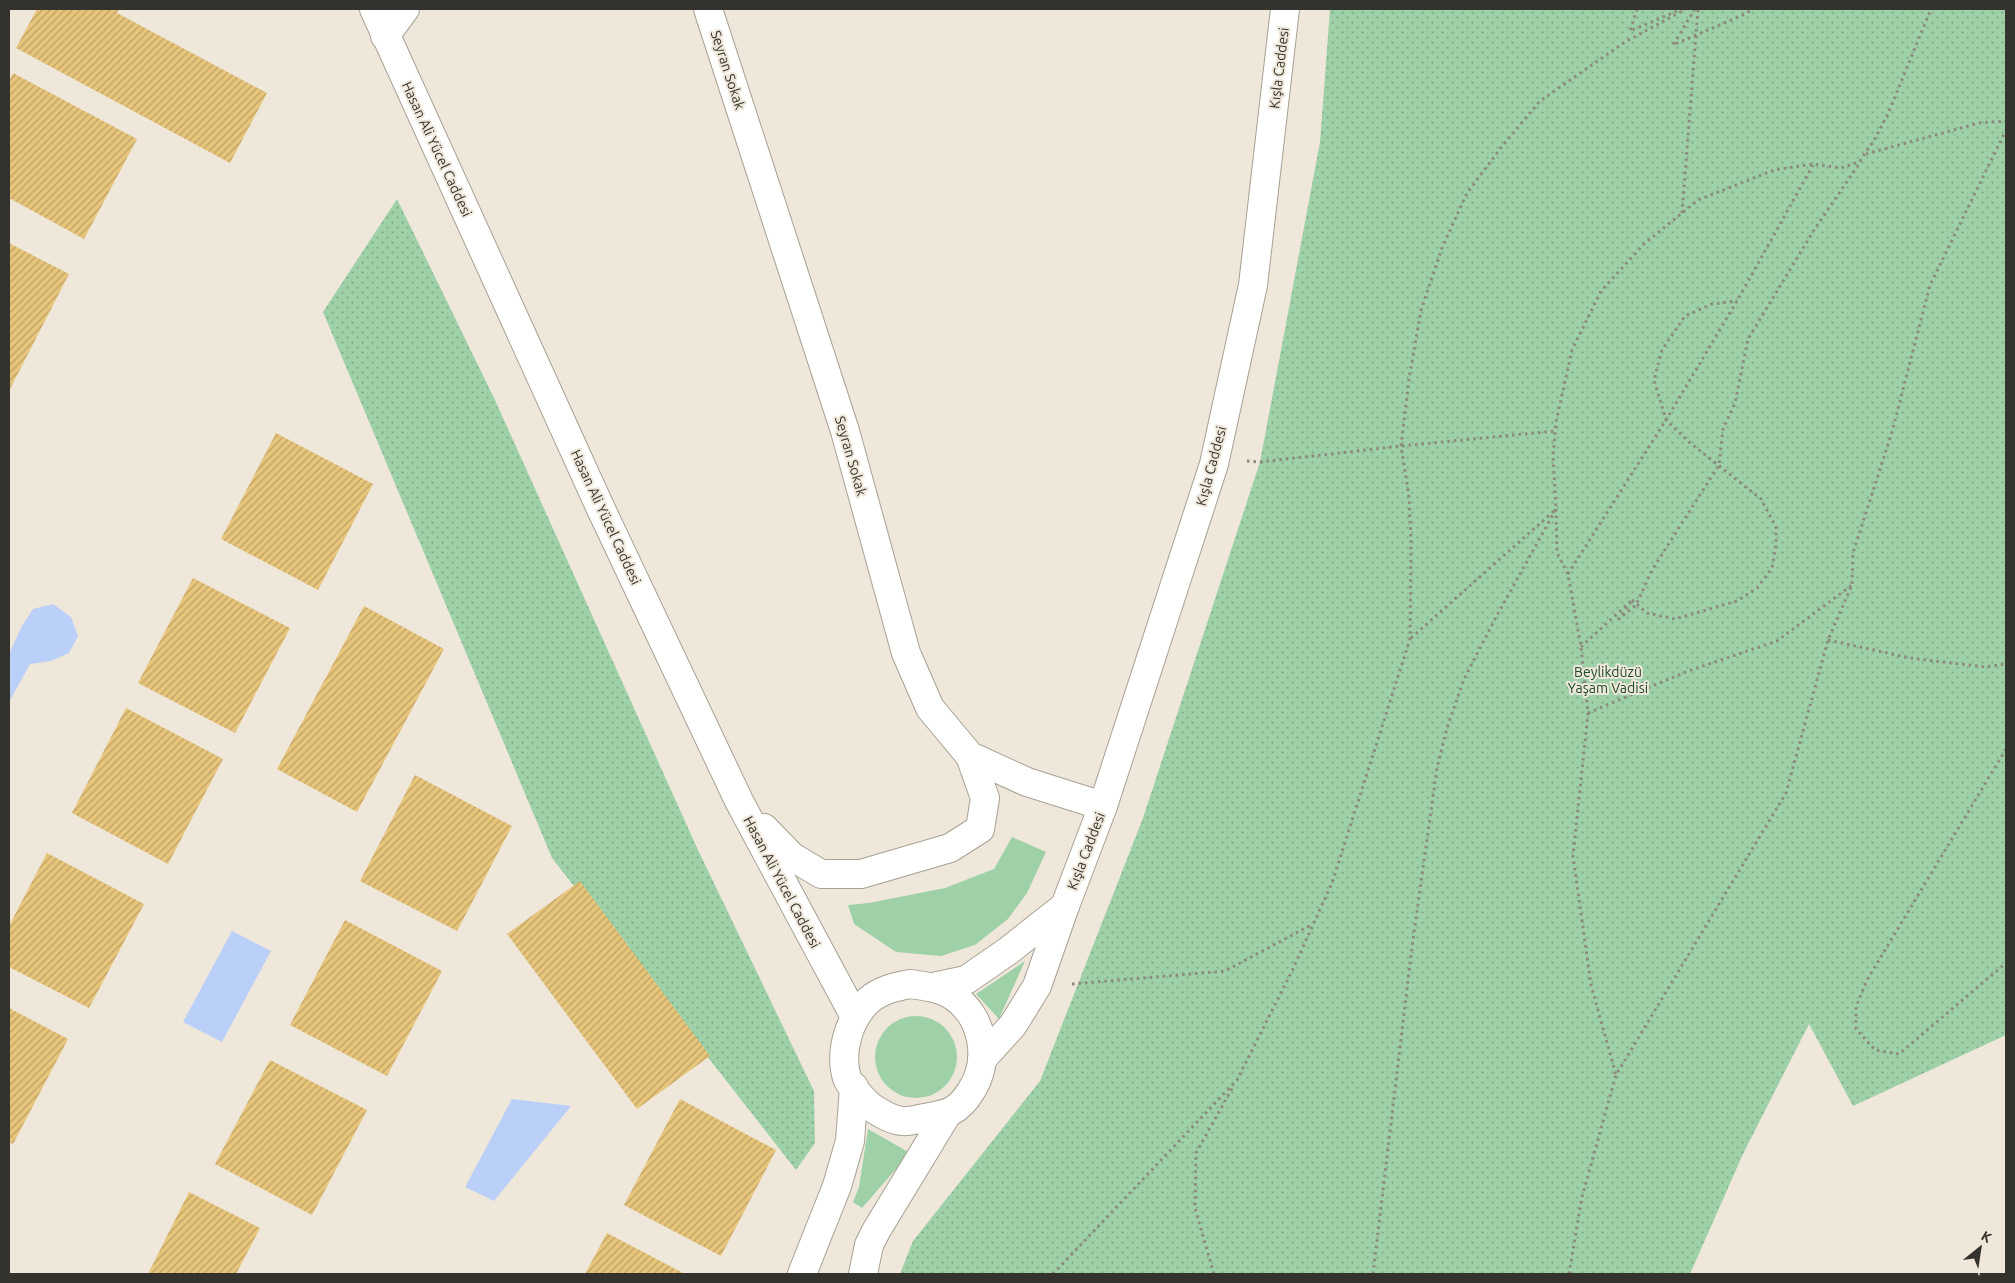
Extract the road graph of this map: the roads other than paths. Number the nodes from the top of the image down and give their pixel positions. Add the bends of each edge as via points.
1 (374, 9) edge
2 (405, 9) edge
3 (708, 9) edge
4 (1285, 9) edge
5 (385, 36) junction
6 (970, 756) junction
7 (739, 802) junction
8 (1103, 806) junction
9 (1065, 906) junction
10 (933, 987) junction
11 (855, 1017) junction
12 (983, 1058) junction
13 (854, 1087) junction
14 (947, 1114) junction
15 (802, 1274) edge
16 (862, 1274) edge

1 - 5 street, Hasan Ali Yücel Caddesi
2 - 5 street
3 - 6 street, Seyran Sokak via 845,432 906,653 930,708
4 - 8 street, Kışla Caddesi via 1253,285 1214,464
5 - 7 street, Hasan Ali Yücel Caddesi
6 - 7 street via 985,798 980,829 950,848 861,874 821,874 791,856
6 - 8 street, Seyran Sokak via 1026,782
7 - 11 street, Hasan Ali Yücel Caddesi
8 - 9 street, Kışla Caddesi
9 - 10 street via 966,980
9 - 12 street, Kışla Caddesi via 1037,986 1013,1025
10 - 11 street via 910,984 888,989 869,1000
10 - 12 street via 954,997 970,1013 981,1034
11 - 13 street via 846,1038 845,1060 847,1079
12 - 14 street via 978,1081 966,1100
13 - 14 street via 863,1101 881,1114 902,1122
13 - 15 street via 850,1141 837,1186
14 - 16 street via 876,1231

